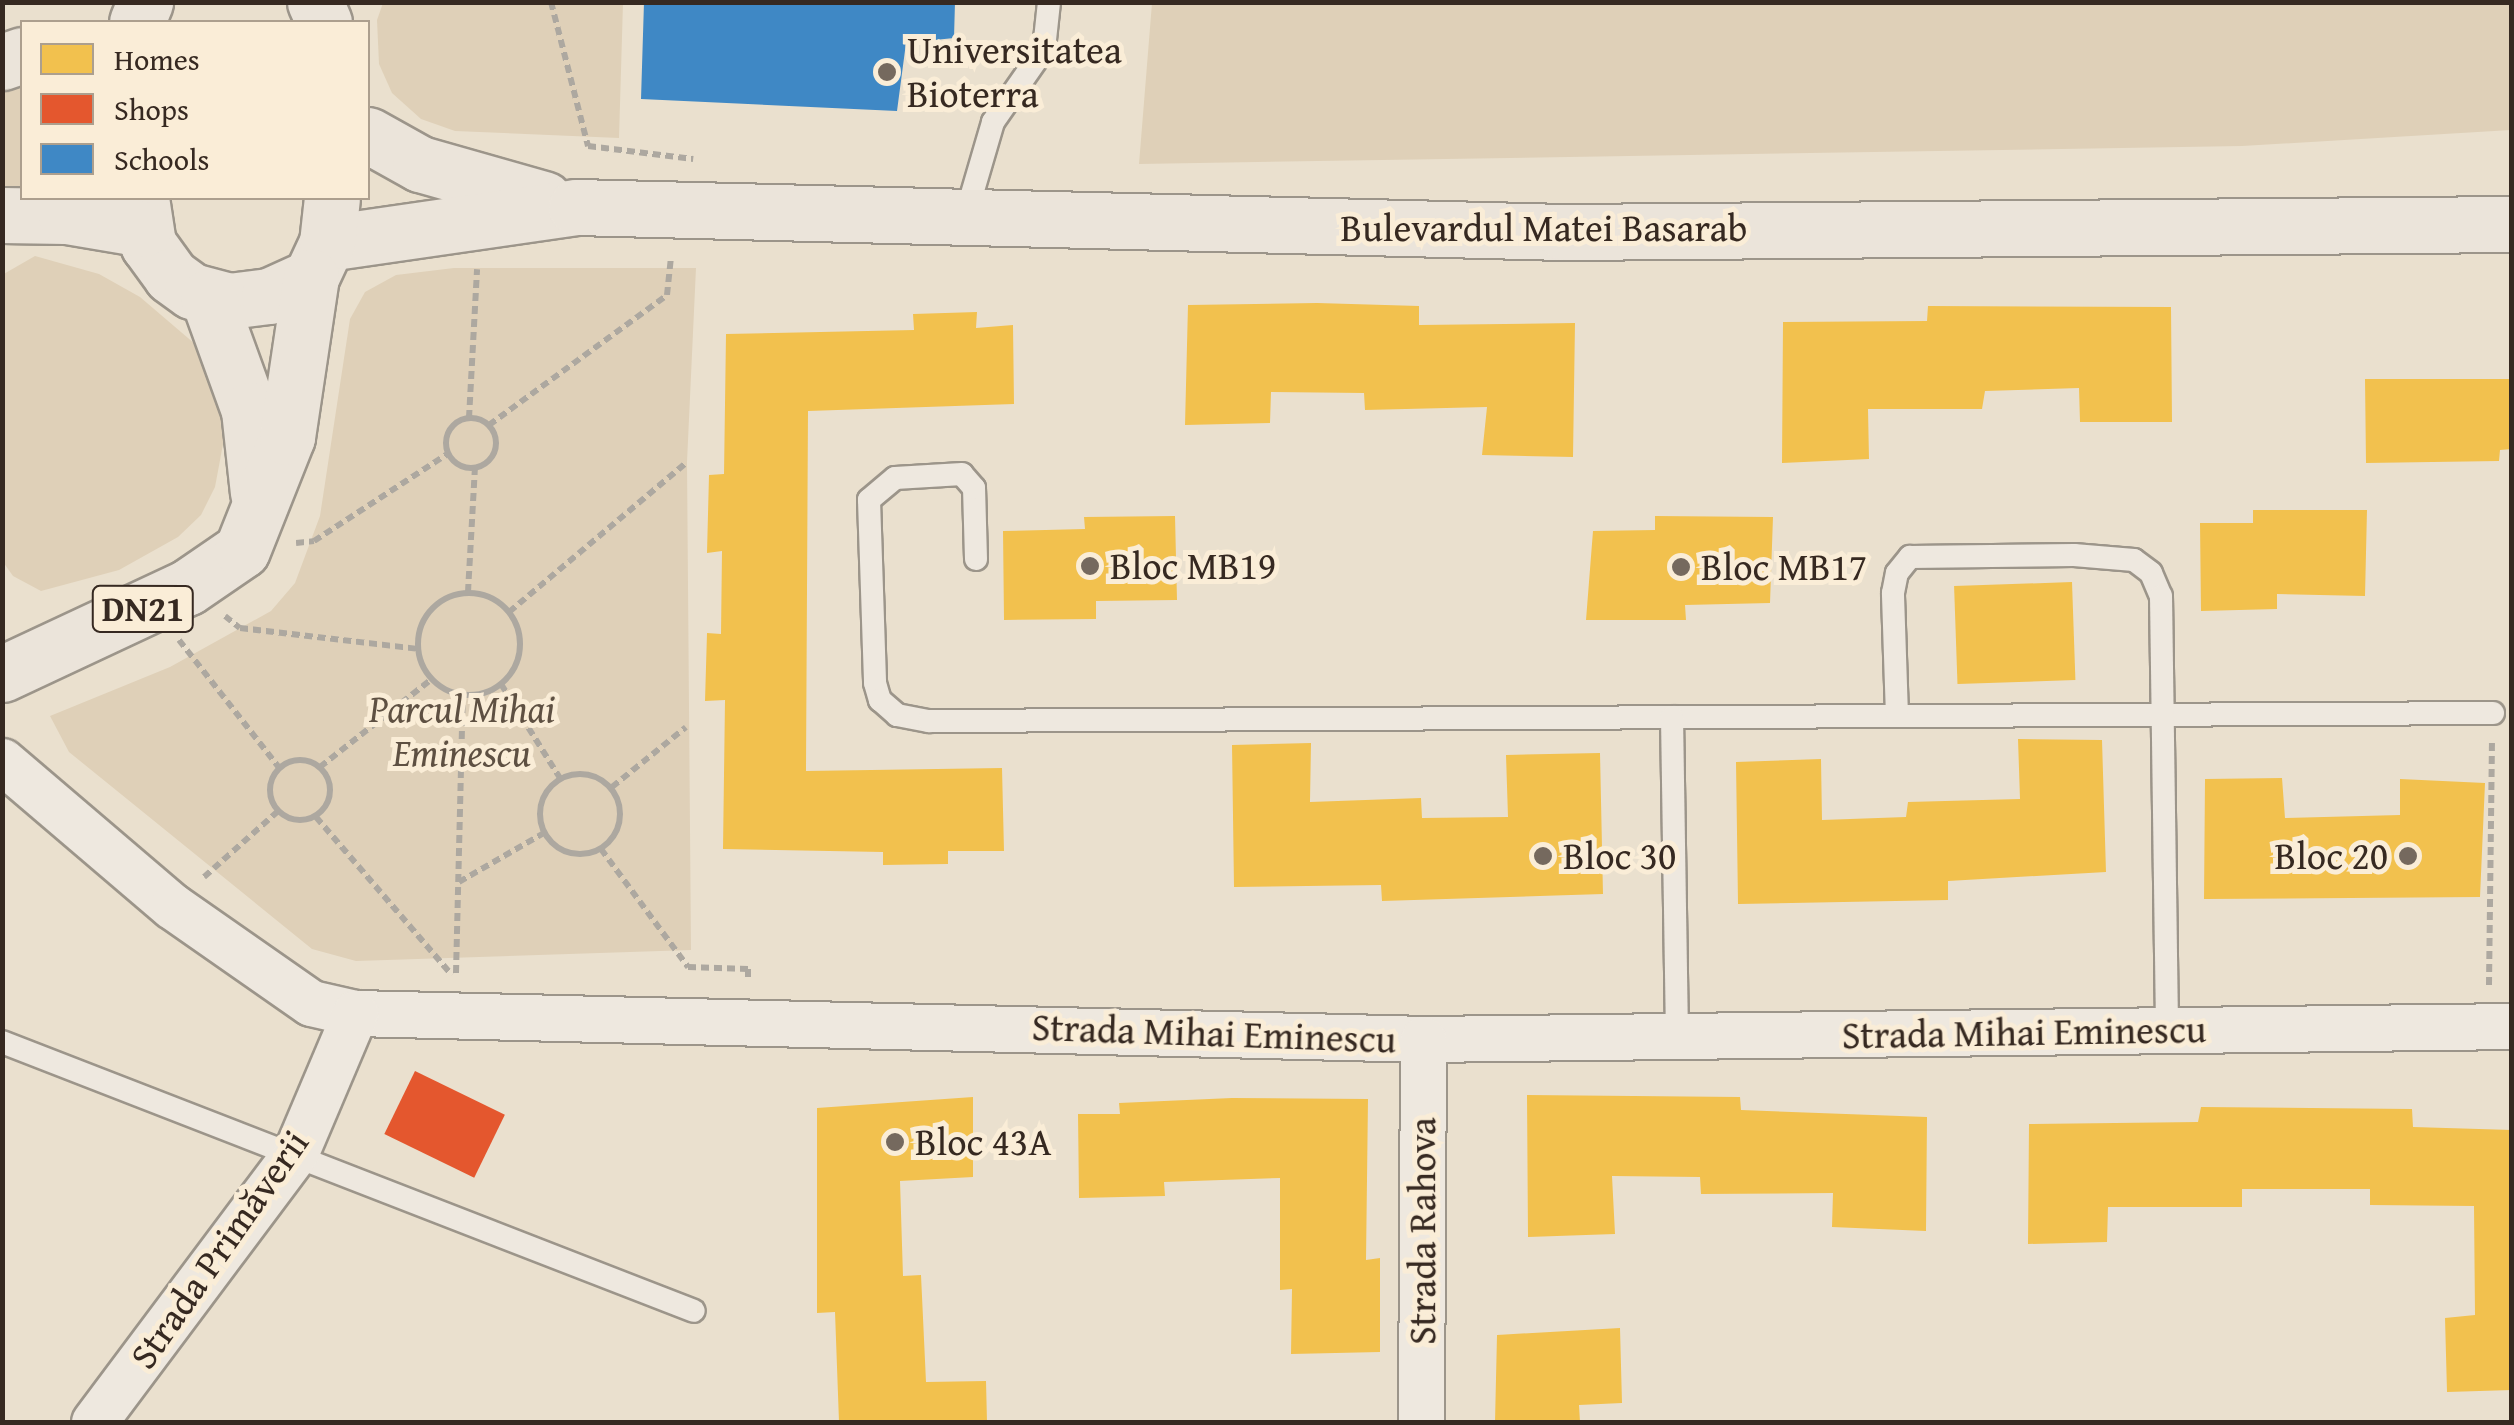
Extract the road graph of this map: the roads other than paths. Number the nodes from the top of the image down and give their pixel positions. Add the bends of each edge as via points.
1 (1048, 2) edge
2 (370, 136) edge
3 (576, 207) junction
4 (142, 213) edge
5 (2, 215) edge
6 (964, 221) junction
7 (2512, 224) edge
8 (323, 239) edge
9 (208, 297) junction
10 (250, 533) junction
11 (976, 559) dead end
12 (2, 674) edge
13 (2164, 714) junction
14 (2493, 714) road end
15 (1896, 716) junction
16 (1672, 717) junction
17 (2, 761) edge
18 (355, 1013) junction
19 (2500, 1026) edge
20 (2167, 1030) junction
21 (1677, 1036) junction
22 (1423, 1039) junction
23 (2, 1042) edge
24 (296, 1152) junction
25 (694, 1311) dead end
26 (94, 1422) edge
27 (1421, 1422) edge

1 - 6 lane via 1044,49 993,122
2 - 3 main road, Bulevardul Matei Basarab via 420,164
3 - 6 main road, Bulevardul Matei Basarab
3 - 8 main road, Bulevardul Matei Basarab
4 - 5 main road
4 - 9 main road via 171,276
6 - 7 main road, Bulevardul Matei Basarab via 1564,232
8 - 9 main road, Bulevardul Matei Basarab via 258,298
8 - 10 main road via 294,406
9 - 10 main road via 250,410
10 - 12 main road, DN21 via 170,596
11 - 16 lane via 974,488 962,474 895,478 869,500 875,682 880,700 897,715 929,721
13 - 14 lane
13 - 15 lane
13 - 15 lane via 2161,596 2151,573 2134,560 2074,555 1910,558 1896,573 1893,593
13 - 20 lane
15 - 16 lane
16 - 21 lane
17 - 18 street, Strada Mihai Eminescu via 172,906 311,1004
18 - 22 street, Strada Mihai Eminescu
18 - 24 street, Strada Primăverii
19 - 20 street, Strada Mihai Eminescu
20 - 21 street, Strada Mihai Eminescu
21 - 22 street, Strada Mihai Eminescu
22 - 27 street, Strada Rahova
23 - 24 lane
24 - 25 lane
24 - 26 street, Strada Primăverii

